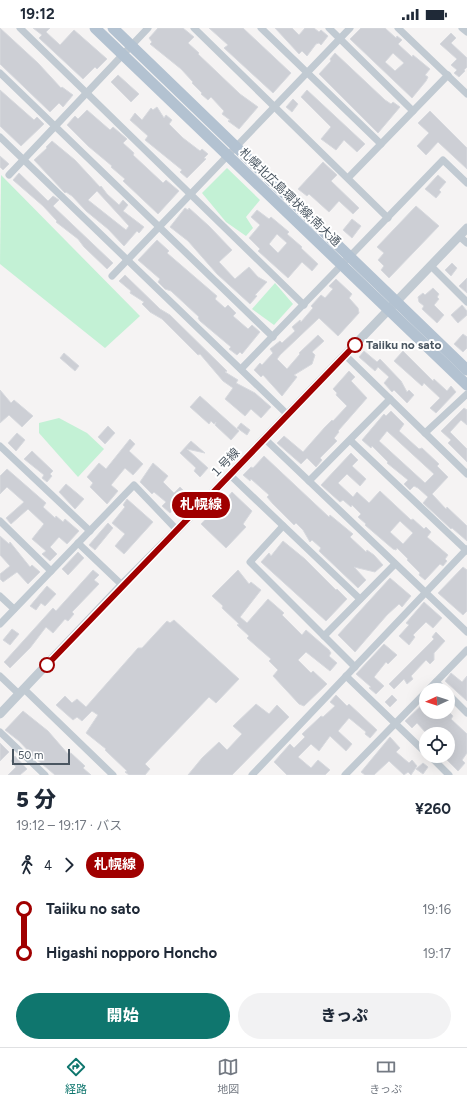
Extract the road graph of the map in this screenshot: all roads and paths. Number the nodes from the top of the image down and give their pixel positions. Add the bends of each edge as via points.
1 (20, 28) edge
2 (95, 28) edge
3 (113, 28) edge
4 (148, 28) edge
5 (194, 28) edge
6 (261, 28) edge
7 (329, 28) edge
8 (350, 28) edge
9 (398, 28) edge
10 (462, 28) edge
11 (467, 32) edge
12 (340, 38) junction
13 (131, 45) junction
14 (123, 55) junction
15 (308, 72) junction
16 (0, 73) edge
17 (448, 76) junction
18 (86, 93) junction
19 (467, 94) edge
20 (274, 106) junction
21 (414, 111) junction
22 (55, 126) junction
23 (0, 137) edge
24 (381, 144) junction
25 (236, 147) junction
26 (228, 156) junction
27 (23, 160) junction
28 (9, 175) dead end
29 (348, 178) junction
30 (467, 183) edge
31 (190, 195) junction
32 (388, 218) junction
33 (160, 227) junction
34 (467, 228) edge
35 (460, 236) junction
36 (467, 243) edge
37 (127, 260) junction
38 (346, 262) junction
39 (431, 266) junction
40 (112, 276) dead end
41 (467, 302) edge
42 (304, 305) junction
43 (392, 306) junction
44 (273, 337) junction
45 (345, 355) junction
46 (241, 369) junction
47 (467, 370) edge
48 (467, 385) edge
49 (467, 394) edge
50 (390, 399) junction
51 (288, 415) junction
52 (426, 433) junction
53 (265, 439) junction
54 (350, 441) junction
55 (0, 446) edge
56 (467, 474) edge
57 (230, 475) junction
58 (309, 481) junction
59 (0, 521) edge
60 (283, 526) junction
61 (177, 530) junction
62 (90, 531) junction
63 (78, 543) junction
64 (467, 550) edge
65 (395, 564) junction
66 (51, 571) junction
67 (122, 585) junction
68 (426, 593) junction
69 (0, 596) edge
70 (360, 599) junction
71 (14, 609) junction
72 (0, 624) edge
73 (467, 632) edge
74 (324, 636) junction
75 (467, 650) edge
76 (355, 667) junction
77 (0, 676) edge
78 (346, 676) junction
79 (436, 682) edge
80 (22, 692) junction
81 (419, 699) edge
82 (455, 701) edge
83 (467, 713) edge
84 (0, 714) edge
85 (395, 723) junction
86 (0, 732) edge
87 (419, 745) edge
88 (437, 763) edge
89 (350, 773) edge
90 (109, 774) edge
91 (45, 775) edge
92 (252, 775) edge
93 (449, 775) edge

1 - 18 street
2 - 14 main road, 札幌北広島環状線;南大通
3 - 13 main road, 札幌北広島環状線;南大通
4 - 13 street
5 - 20 street
6 - 15 street
7 - 12 street
8 - 12 street
9 - 17 street
10 - 11 street
12 - 15 street
12 - 21 street
13 - 14 street
13 - 25 main road, 札幌北広島環状線;南大通
14 - 18 street
14 - 26 main road, 札幌北広島環状線;南大通
15 - 20 street
15 - 24 street
16 - 22 street
17 - 19 street
17 - 21 street
18 - 22 street
18 - 31 street
20 - 25 street
20 - 29 street
21 - 24 street
22 - 27 street
22 - 33 street
23 - 27 street
24 - 29 street
25 - 26 street
25 - 38 main road, 札幌北広島環状線;南大通
26 - 31 street
26 - 38 main road, 札幌北広島環状線;南大通
27 - 28 street
27 - 37 street
29 - 32 street
30 - 32 street via 444,160
31 - 33 street
31 - 42 street
32 - 38 street
33 - 37 street
33 - 44 street
34 - 35 street, １号線
35 - 36 street
35 - 39 street, １号線
37 - 40 street
37 - 46 street
38 - 42 street
38 - 43 main road, 札幌北広島環状線;南大通
39 - 41 street
39 - 43 street, １号線
42 - 44 street
43 - 45 street, １号線
43 - 47 main road, 札幌北広島環状線;南大通
43 - 48 main road, 札幌北広島環状線;南大通
44 - 46 street
45 - 50 street
45 - 51 street, １号線
46 - 51 street
49 - 52 street
50 - 52 street
50 - 54 street
51 - 53 street, １号線
52 - 56 street
53 - 57 street, １号線
53 - 58 street
54 - 58 street
54 - 64 street
55 - 62 street
57 - 60 street
57 - 61 street, １号線
58 - 65 street
59 - 66 street
60 - 70 street
60 - 74 street via 250,562
61 - 62 street via 134,485
61 - 67 street, １号線
62 - 63 street
63 - 66 street
63 - 67 street
64 - 68 street
65 - 68 street
65 - 70 street
66 - 71 street
67 - 80 street, １号線
68 - 73 street
68 - 76 street
69 - 71 street
70 - 74 street
71 - 72 street
74 - 76 street
75 - 79 street
76 - 78 street
77 - 80 street
78 - 85 street
78 - 92 street
80 - 84 street, １号線
80 - 90 street
81 - 85 street
82 - 83 street
85 - 87 street
85 - 89 street
86 - 91 street
88 - 93 street

